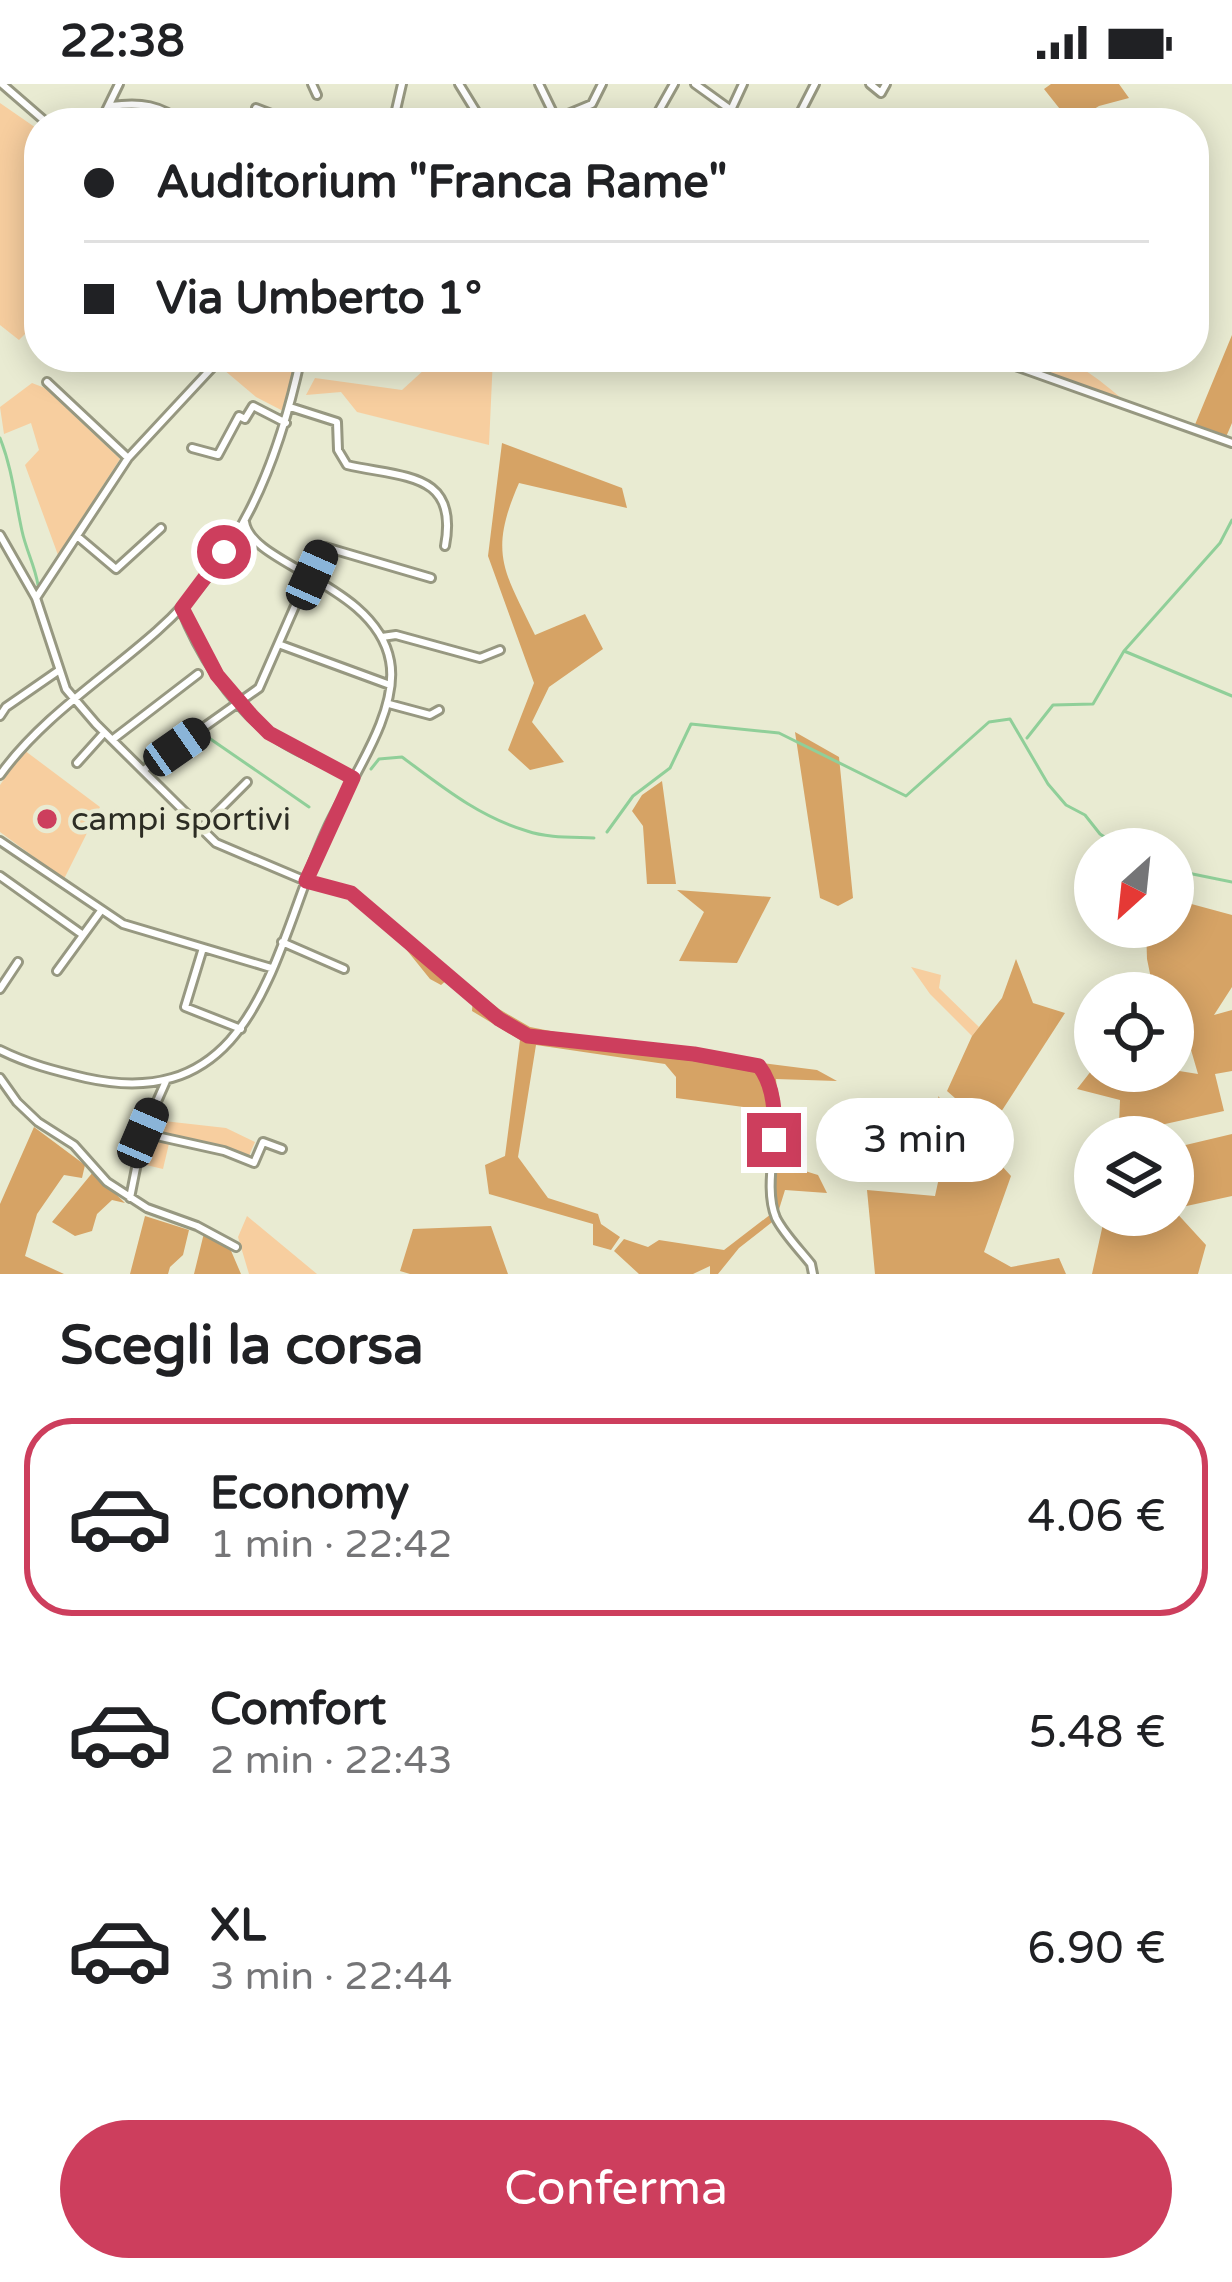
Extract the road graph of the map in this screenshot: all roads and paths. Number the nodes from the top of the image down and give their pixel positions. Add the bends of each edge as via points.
1 (2, 84) edge
2 (118, 84) edge
3 (312, 84) edge
4 (602, 84) edge
5 (694, 84) edge
6 (870, 84) edge
7 (886, 84) edge
8 (317, 95) dead end
9 (111, 106) joint
10 (30, 108) edge
11 (163, 108) edge
12 (584, 108) edge
13 (727, 108) edge
14 (208, 372) edge
15 (298, 372) edge
16 (1032, 372) edge
17 (46, 382) dead end
18 (290, 406) junction
19 (286, 423) junction
20 (1232, 443) edge
21 (192, 448) dead end
22 (128, 458) junction
23 (245, 522) junction
24 (160, 528) dead end
25 (0, 536) edge
26 (76, 536) junction
27 (445, 546) dead end
28 (311, 574) junction
29 (431, 578) dead end
30 (36, 598) junction
31 (182, 608) junction
32 (382, 638) junction
33 (280, 645) junction
34 (500, 650) dead end
35 (59, 671) junction
36 (198, 674) dead end
37 (390, 685) junction
38 (75, 700) junction
39 (240, 703) junction
40 (389, 704) junction
41 (439, 710) dead end
42 (0, 716) edge
43 (104, 733) junction
44 (112, 740) junction
45 (77, 764) dead end
46 (146, 769) junction
47 (0, 775) edge
48 (353, 778) junction
49 (248, 782) dead end
50 (200, 829) junction
51 (0, 841) edge
52 (0, 876) edge
53 (306, 881) junction
54 (100, 912) junction
55 (83, 935) junction
56 (281, 942) junction
57 (203, 948) junction
58 (18, 962) dead end
59 (271, 968) junction
60 (344, 969) dead end
61 (57, 971) dead end
62 (0, 989) edge
63 (241, 1029) junction
64 (0, 1050) edge
65 (0, 1078) edge
66 (166, 1080) junction
67 (143, 1133) junction
68 (282, 1149) dead end
69 (130, 1198) junction
70 (236, 1247) dead end
71 (812, 1269) edge

1 - 10 street
2 - 9 street
3 - 8 street
4 - 12 street
5 - 13 street
6 - 7 street via 881,93
9 - 11 street
14 - 22 street
15 - 18 street
16 - 20 street
17 - 22 street
18 - 19 street
18 - 27 street via 337,422 347,465 433,488 450,519
19 - 21 street via 253,406 218,454
19 - 23 street
22 - 26 street
23 - 28 street via 253,541
23 - 31 street
24 - 26 street via 116,569
25 - 30 street
26 - 30 street
28 - 29 street via 325,547
28 - 32 street via 344,595
28 - 33 street
30 - 35 street
31 - 38 street
31 - 39 street
32 - 34 street via 480,658
32 - 37 street
33 - 37 street
33 - 39 street via 259,688
35 - 38 street
35 - 42 street
36 - 44 street
37 - 40 street
38 - 43 street
38 - 47 street via 22,744
39 - 46 street
39 - 48 street via 269,733
40 - 41 street via 430,715
40 - 48 street
43 - 44 street
43 - 45 street
44 - 46 street
46 - 50 street
48 - 53 street
49 - 50 street
50 - 53 street
51 - 54 street
52 - 55 street
53 - 56 street
53 - 71 street via 351,893 528,1036 759,1066 775,1110 774,1214
54 - 55 street
54 - 57 street
55 - 61 street
56 - 59 street
56 - 60 street
57 - 59 street
57 - 63 street via 185,1007
58 - 62 street
59 - 63 street
63 - 66 street via 208,1064
64 - 66 street via 103,1082
65 - 69 street via 38,1122
66 - 67 street
67 - 68 street via 254,1163 263,1142
67 - 69 street
69 - 70 street

